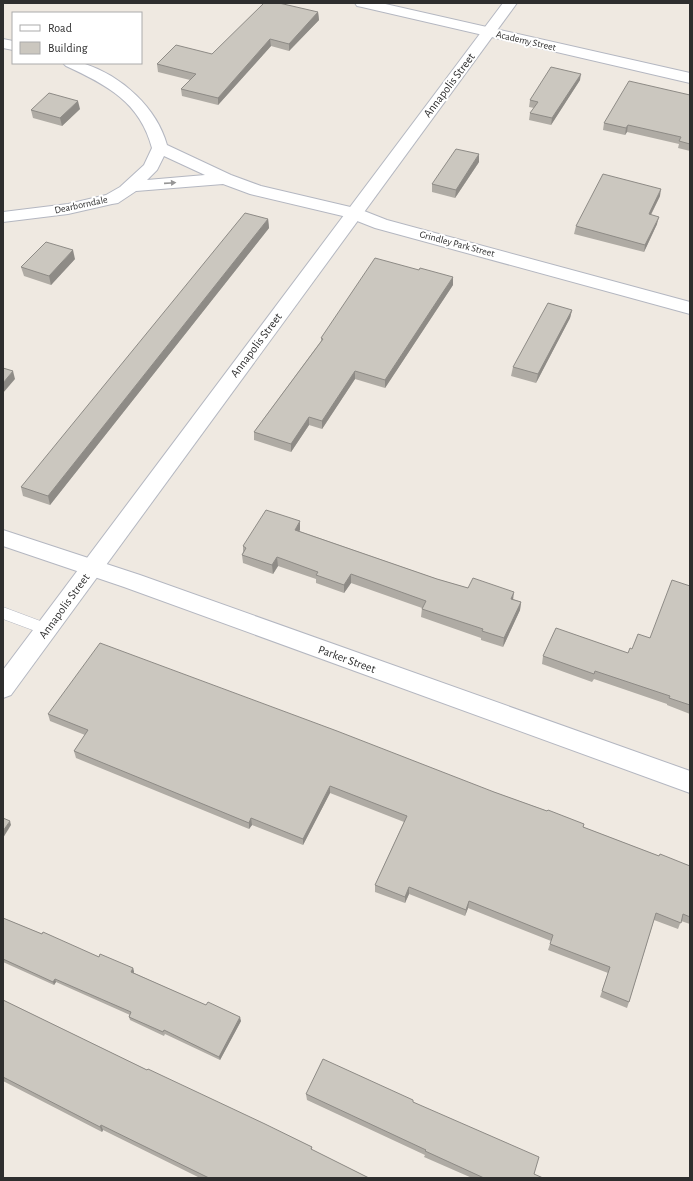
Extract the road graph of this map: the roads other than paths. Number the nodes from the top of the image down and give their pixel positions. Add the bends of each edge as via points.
1 (362, 3) edge
2 (510, 3) edge
3 (489, 33) junction
4 (73, 64) edge
5 (690, 78) edge
6 (160, 148) junction
7 (225, 178) junction
8 (131, 186) junction
9 (353, 213) junction
10 (3, 217) edge
11 (690, 308) edge
12 (3, 538) edge
13 (91, 569) junction
14 (3, 613) edge
15 (46, 629) junction
16 (3, 688) edge
17 (690, 782) edge

1 - 3 street, Academy Street
2 - 3 street, Annapolis Street
3 - 5 street, Academy Street
3 - 9 street, Annapolis Street
4 - 6 street via 114,85 134,102 153,125
6 - 7 street, Grindley Park Street
6 - 8 street, Dearborndale via 151,167
8 -> 7 street, Grindley Park Street
7 - 9 street, Grindley Park Street via 256,190
8 - 10 street, Dearborndale via 112,199 68,209
9 - 11 street, Grindley Park Street via 381,224
9 - 13 street, Annapolis Street
12 - 13 street, Parker Street
13 - 15 street, Annapolis Street
13 - 17 street, Parker Street
14 - 15 lane
15 - 16 street, Annapolis Street

